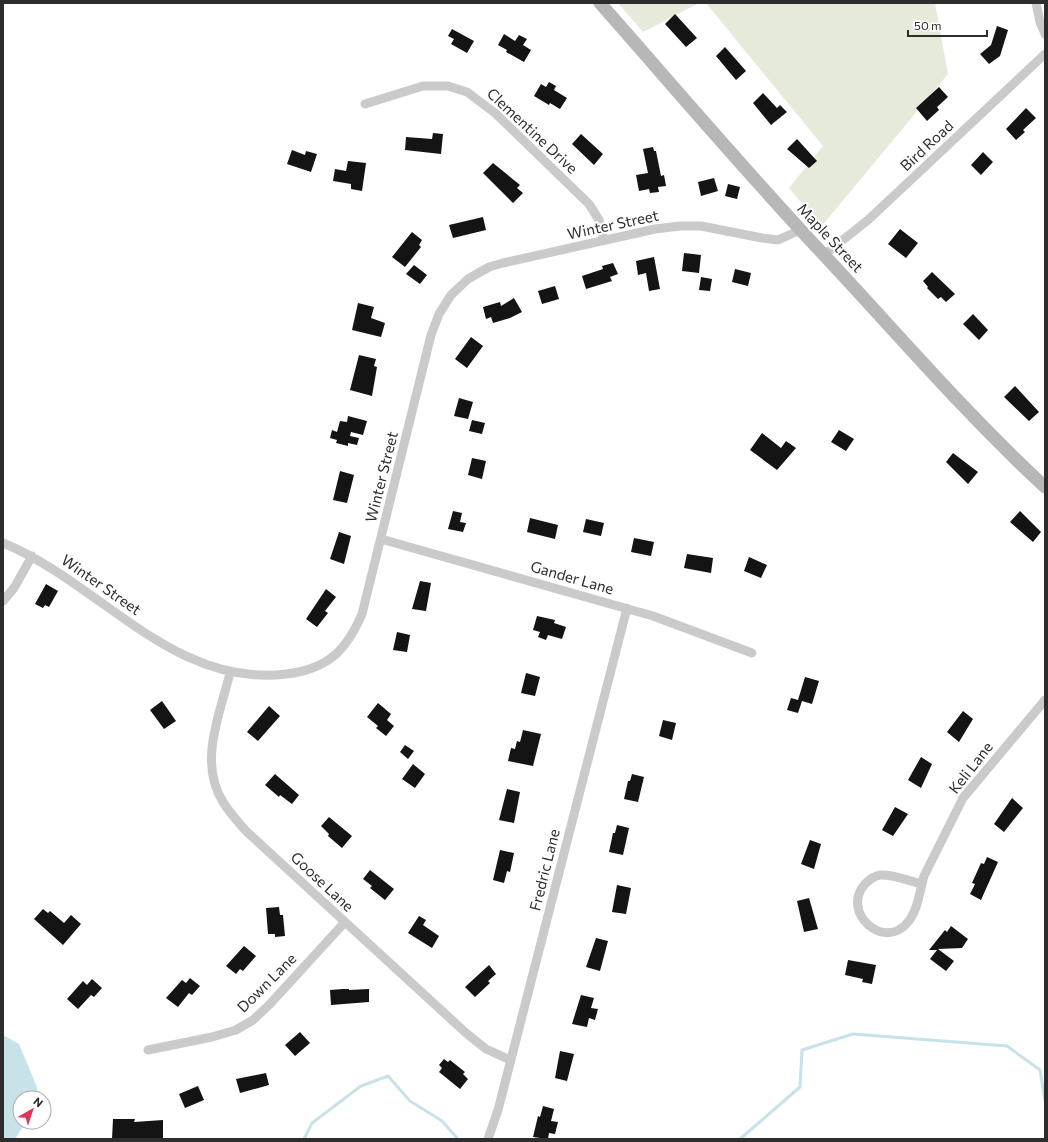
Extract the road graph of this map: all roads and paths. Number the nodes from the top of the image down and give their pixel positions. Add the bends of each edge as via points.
1 (600, 3) edge
2 (1036, 3) edge
3 (1045, 34) edge
4 (1045, 54) edge
5 (365, 104) dead end
6 (800, 230) junction
7 (604, 240) junction
8 (824, 255) junction
9 (1045, 487) edge
10 (381, 539) junction
11 (3, 543) edge
12 (32, 556) junction
13 (3, 601) edge
14 (627, 608) junction
15 (752, 653) dead end
16 (230, 672) junction
17 (1045, 700) edge
18 (922, 884) junction
19 (345, 922) junction
20 (148, 1050) dead end
21 (510, 1060) junction
22 (488, 1139) edge

1 - 6 street, Maple Street
2 - 3 street
4 - 8 street, Bird Road via 868,220
5 - 7 street, Clementine Drive via 431,85 457,88 476,97 589,204 598,220
6 - 7 street, Winter Street via 778,240 712,227 680,226
6 - 8 street, Maple Street
7 - 10 street, Winter Street via 489,268 458,287 444,304 431,335
8 - 9 street, Maple Street via 972,417
10 - 14 street, Gander Lane
10 - 16 street, Winter Street via 362,614 351,636 335,656 319,666 301,672 278,675
11 - 12 street, Winter Street
12 - 13 street via 14,588
12 - 16 street, Winter Street via 170,648 188,658
14 - 15 street, Gander Lane
14 - 21 street, Fredric Lane
16 - 19 street, Goose Lane via 212,742 213,776 222,801 246,831
17 - 18 street, Keli Lane via 963,798
18 - 18 street, Keli Lane via 909,921 898,930 886,933 877,931 867,926 860,916 859,895 870,879 879,875 891,875
19 - 20 street, Down Lane via 253,1020 236,1030 212,1038
19 - 21 street, Goose Lane via 466,1033 486,1049
21 - 22 street, Fredric Lane

